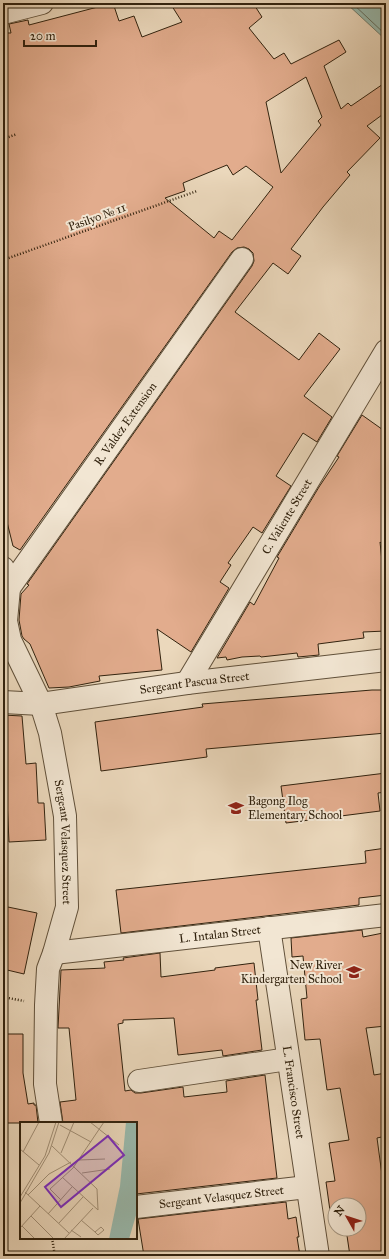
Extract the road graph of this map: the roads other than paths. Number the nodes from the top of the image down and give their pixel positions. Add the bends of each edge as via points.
1 (42, 3) edge
2 (3, 13) edge
3 (242, 259) dead end
4 (386, 351) edge
5 (6, 578) edge
6 (386, 660) edge
7 (187, 683) junction
8 (3, 702) edge
9 (41, 704) junction
10 (386, 915) edge
11 (269, 928) junction
12 (54, 953) junction
13 (288, 1059) junction
14 (139, 1081) dead end
15 (51, 1122) edge
16 (307, 1187) junction
17 (137, 1207) edge
18 (318, 1256) edge

1 - 2 street
3 - 5 street, R. Valdez Extension
4 - 7 street, C. Valiente Street
5 - 9 street, Sergeant Velasquez Street via 6,621 10,640
6 - 7 street, Sergeant Pascua Street
7 - 9 street, Sergeant Pascua Street
8 - 9 street, Sergeant Pascua Street
9 - 12 street, Sergeant Velasquez Street via 50,733 65,816 67,907
10 - 11 street, L. Intalan Street
11 - 12 street, L. Intalan Street
11 - 13 street, L. Francisco Street
12 - 15 street, Sergeant Velasquez Street via 48,968 46,1005 45,1084
13 - 14 street
13 - 16 street, L. Francisco Street
16 - 17 street, Sergeant Velasquez Street
16 - 18 street, L. Francisco Street

